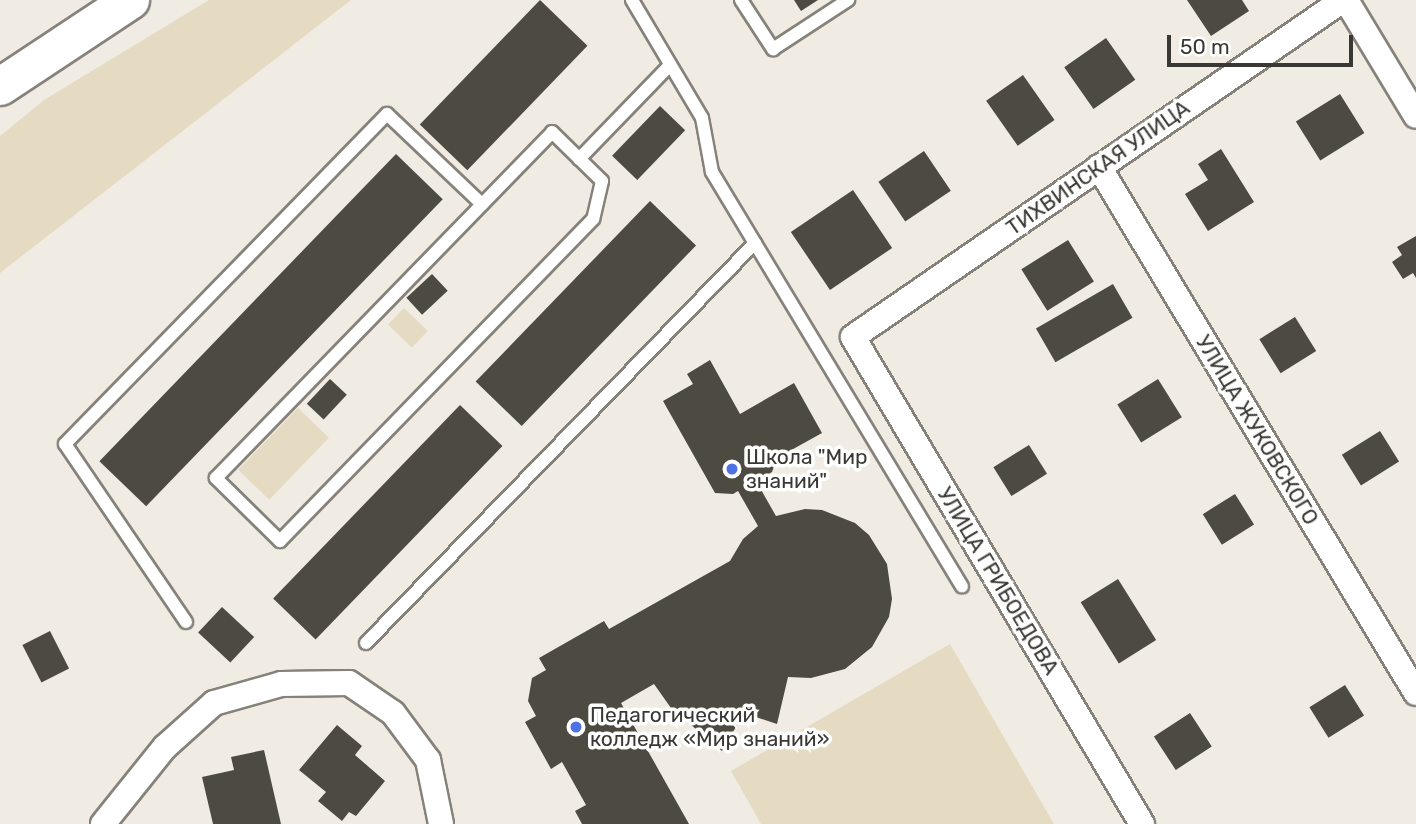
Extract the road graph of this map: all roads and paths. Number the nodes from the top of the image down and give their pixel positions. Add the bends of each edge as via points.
1 (130, 0) edge
2 (632, 0) edge
3 (741, 0) edge
4 (848, 0) edge
5 (1345, 0) edge
6 (670, 65) junction
7 (0, 86) edge
8 (1416, 116) edge
9 (579, 159) junction
10 (1099, 167) junction
11 (482, 204) junction
12 (755, 243) junction
13 (853, 337) joint
14 (962, 587) dead end
15 (186, 622) dead end
16 (366, 643) dead end
17 (1416, 693) edge
18 (103, 824) edge
19 (441, 824) edge
20 (1142, 824) edge

1 - 7 main road
2 - 6 lane
3 - 4 lane via 773,49
5 - 8 street
5 - 10 street, ТИХВИНСКАЯ УЛИЦА
6 - 9 lane
6 - 12 lane via 702,118 712,172
9 - 11 lane via 552,132
9 - 11 lane via 602,181 593,219 280,541 216,478
10 - 13 street, ТИХВИНСКАЯ УЛИЦА
10 - 17 street, УЛИЦА ЖУКОВСКОГО
11 - 15 lane via 387,114 65,444
12 - 14 lane
12 - 16 lane
13 - 20 street, УЛИЦА ГРИБОЕДОВА
18 - 19 street via 165,747 214,703 281,684 349,683 393,713 428,760

